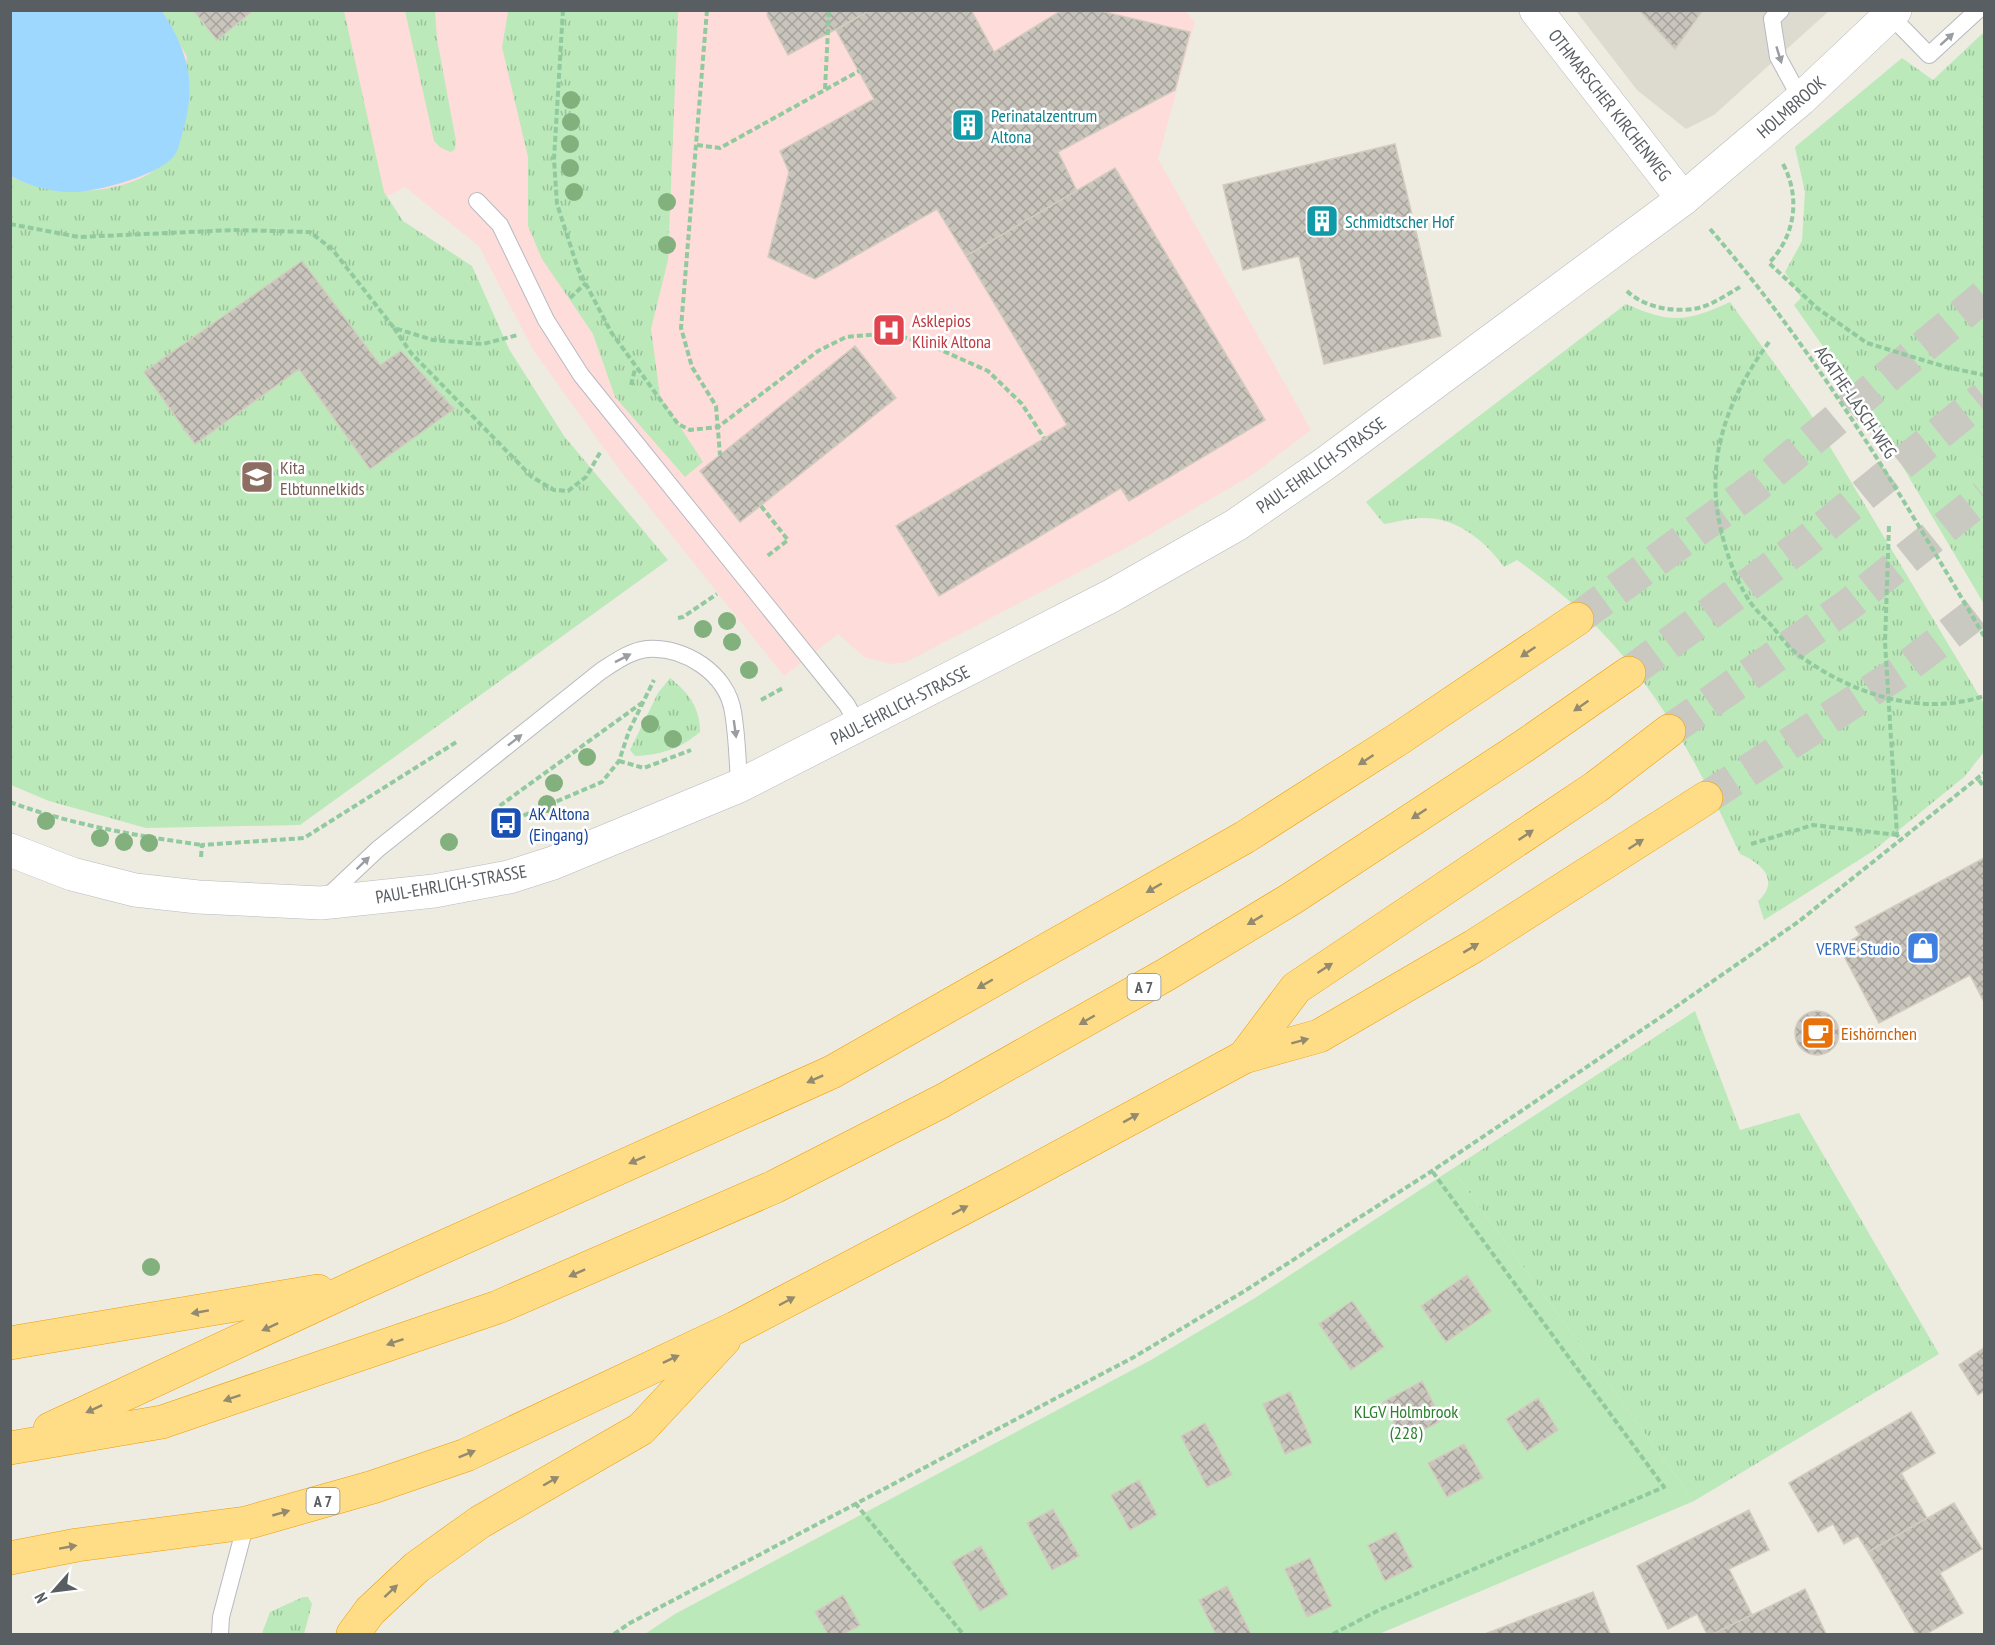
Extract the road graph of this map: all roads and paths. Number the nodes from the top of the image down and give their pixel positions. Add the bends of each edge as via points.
1 (563, 10) edge
2 (706, 10) edge
3 (829, 10) edge
4 (1536, 10) edge
5 (1781, 10) edge
6 (1978, 10) edge
7 (1893, 13) edge
8 (859, 71) dead end
9 (825, 90) junction
10 (1801, 99) junction
11 (697, 145) junction
12 (1780, 159) dead end
13 (1683, 199) junction
14 (477, 201) dead end
15 (10, 224) edge
16 (586, 284) junction
17 (1620, 284) dead end
18 (1740, 287) dead end
19 (546, 320) junction
20 (394, 328) junction
21 (1768, 342) dead end
22 (635, 369) junction
23 (1984, 375) edge
24 (619, 426) junction
25 (718, 427) junction
26 (1044, 438) dead end
27 (720, 454) dead end
28 (761, 506) dead end
29 (1889, 526) dead end
30 (743, 575) junction
31 (672, 619) dead end
32 (1577, 619) tunnel mouth
33 (1984, 636) edge
34 (1629, 673) tunnel mouth
35 (656, 677) dead end
36 (1984, 696) edge
37 (1888, 700) junction
38 (644, 702) junction
39 (859, 727) junction
40 (1670, 731) tunnel mouth
41 (467, 735) dead end
42 (691, 750) dead end
43 (620, 761) junction
44 (1984, 773) edge
45 (1979, 780) junction
46 (739, 786) junction
47 (1984, 788) edge
48 (1706, 798) tunnel mouth
49 (10, 802) edge
50 (1897, 835) junction
51 (1902, 841) junction
52 (1750, 844) dead end
53 (202, 845) junction
54 (10, 850) edge
55 (198, 897) junction
56 (321, 903) junction
57 (1244, 1057) junction
58 (1432, 1171) junction
59 (361, 1284) junction
60 (735, 1328) junction
61 (10, 1343) edge
62 (10, 1448) edge
63 (855, 1502) junction
64 (246, 1523) junction
65 (10, 1558) edge
66 (220, 1635) edge
67 (353, 1635) edge
68 (614, 1635) edge
69 (963, 1635) edge
70 (1333, 1635) edge

1 - 16 path via 554,159 557,204
2 - 11 path
3 - 9 path
4 - 13 street, OTHMARSCHER KIRCHENWEG
5 -> 10 lane via 1772,19 1778,57
7 -> 6 lane via 1929,55
7 - 10 street, HOLMBROOK
8 - 9 path
9 - 11 path via 720,148
10 - 13 street, HOLMBROOK
11 - 25 path via 681,328 692,367 716,406
12 - 23 path via 1793,191 1793,223 1780,252 1769,263 1817,308 1867,343
13 - 33 path, AGATHE-LASCH-WEG via 1752,278 1828,384 1891,478
13 - 39 street, PAUL-EHRLICH-STRASSE via 1236,525 1111,596
14 - 19 lane via 500,225
15 - 20 path via 79,237 234,230 310,232 332,249
16 - 19 path
16 - 22 path
17 - 18 path via 1633,297 1663,309 1701,308
19 - 20 path via 506,340 483,344 433,340
19 - 24 lane
20 - 24 path via 411,352 532,477 554,490 568,490 586,477
21 - 37 path via 1730,405 1718,448 1717,507 1728,555 1750,602 1798,655 1846,683
22 - 24 path
22 - 25 path via 678,424 690,430
24 - 30 lane
25 - 26 path via 818,351 846,337 890,333 932,346 988,371 1022,404
25 - 27 path
28 - 30 path via 788,540
29 - 37 path via 1885,642
30 - 31 path via 683,617
30 - 39 lane via 847,705
32 -> 59 highway, A 7 via 1245,837 832,1072
34 -> 62 highway, A 7 via 1301,893 1167,974 942,1101 774,1187 498,1307 162,1422
35 - 38 path
36 - 37 path via 1930,705
37 - 50 path
38 - 43 path
38 - 43 path via 498,807 506,823 602,782
39 - 46 street, PAUL-EHRLICH-STRASSE
57 -> 40 highway, A 7 via 1296,988 1587,793
41 - 53 path via 304,838
42 - 43 path via 644,768
44 - 45 path
45 - 47 path
45 - 51 path
46 - 56 street, PAUL-EHRLICH-STRASSE via 553,863 509,877 434,891
56 -> 46 lane via 378,849 601,671 645,649 668,649 697,661 716,676 733,711
57 -> 48 highway, A 7 via 1319,1036 1474,946
49 - 53 path via 139,837
50 - 51 path
50 - 52 path via 1813,825
51 - 58 path via 1798,922
53 - 55 path
54 - 55 street, PAUL-EHRLICH-STRASSE via 72,874 135,890
55 - 56 street, PAUL-EHRLICH-STRASSE
60 -> 57 highway, A 7
58 - 63 path via 1134,1357
58 - 70 path via 1664,1488 1379,1610
59 -> 61 highway
59 -> 62 highway, A 7
64 -> 60 highway, A 7 via 466,1455
67 -> 60 highway via 370,1611 435,1554 480,1522 641,1429
63 - 68 path
63 - 69 path
65 -> 64 highway, A 7 via 77,1545
64 - 66 lane via 221,1617

